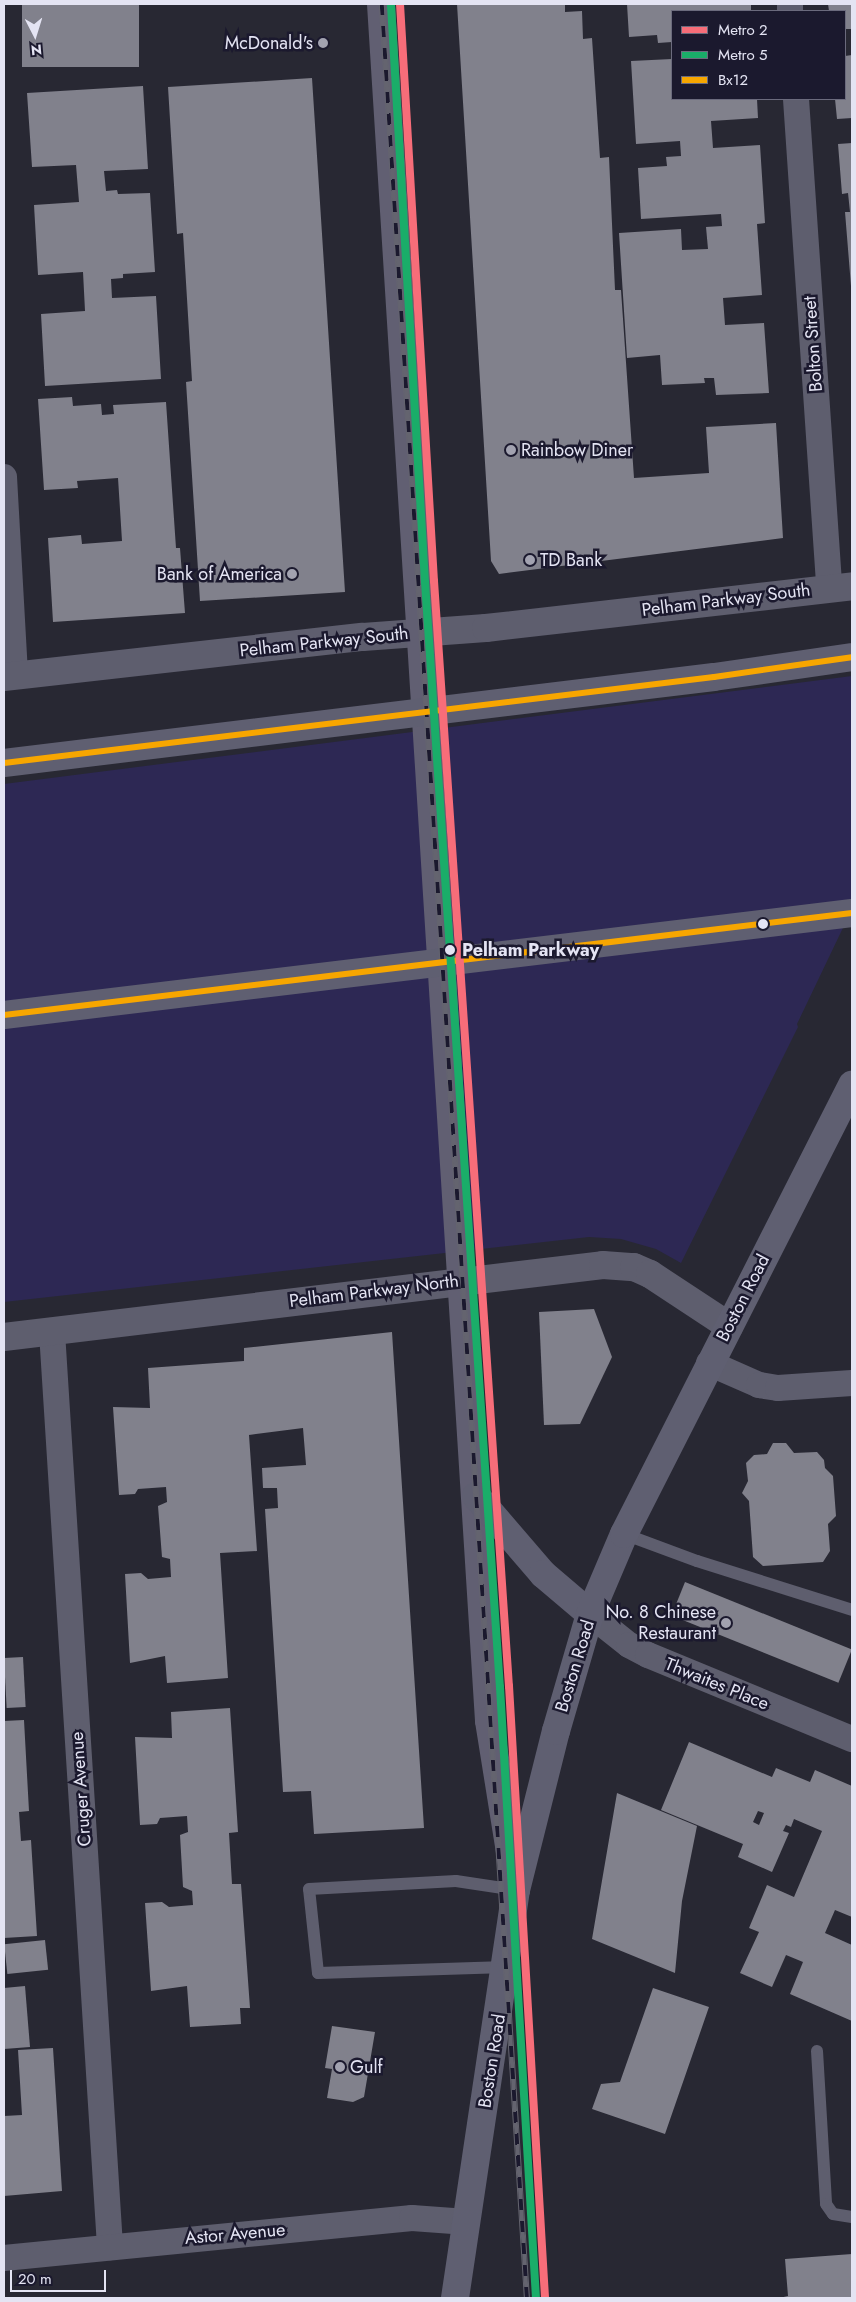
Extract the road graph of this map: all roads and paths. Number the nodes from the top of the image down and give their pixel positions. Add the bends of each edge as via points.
1 (381, 4) edge
2 (796, 100) edge
3 (4, 477) edge
4 (840, 587) edge
5 (423, 632) junction
6 (852, 657) edge
7 (10, 676) edge
8 (428, 712) junction
9 (4, 763) edge
10 (852, 913) edge
11 (444, 964) junction
12 (4, 1015) edge
13 (852, 1085) edge
14 (462, 1280) junction
15 (729, 1326) junction
16 (52, 1332) junction
17 (4, 1337) edge
18 (709, 1362) junction
19 (852, 1383) edge
20 (476, 1496) junction
21 (624, 1534) junction
22 (852, 1610) edge
23 (590, 1614) junction
24 (852, 1739) edge
25 (516, 1890) junction
26 (506, 1967) junction
27 (817, 2051) dead end
28 (852, 2217) edge
29 (466, 2222) junction
30 (110, 2247) junction
31 (4, 2258) edge
32 (455, 2298) edge

1 - 5 main road
2 - 4 street, Bolton Street
3 - 7 street
4 - 5 street, Pelham Parkway South
5 - 7 street, Pelham Parkway South
5 - 8 main road
6 - 8 main road
8 - 9 main road
8 - 11 main road
10 - 11 main road
11 - 12 main road
11 - 14 main road
13 - 15 main road, Boston Road
14 - 15 street, Pelham Parkway North via 603,1265 634,1267 680,1292
14 - 16 street, Pelham Parkway North
14 - 20 main road
15 - 18 main road, Boston Road
16 - 17 street, Pelham Parkway North
16 - 30 street, Cruger Avenue
18 - 19 street via 759,1385 778,1388 819,1388
18 - 21 main road, Boston Road
20 - 23 main road via 543,1574
20 - 25 main road via 489,1721
21 - 22 lane via 697,1561
21 - 23 main road, Boston Road
23 - 24 street, Thwaites Place via 629,1645 648,1655
23 - 25 main road, Boston Road via 553,1740
25 - 26 main road, Boston Road
25 - 26 lane via 456,1881 309,1889 318,1973
26 - 29 main road, Boston Road
27 - 28 lane via 826,2204 832,2214
29 - 30 street, Astor Avenue via 412,2218
29 - 32 main road, Boston Road
30 - 31 street, Astor Avenue

